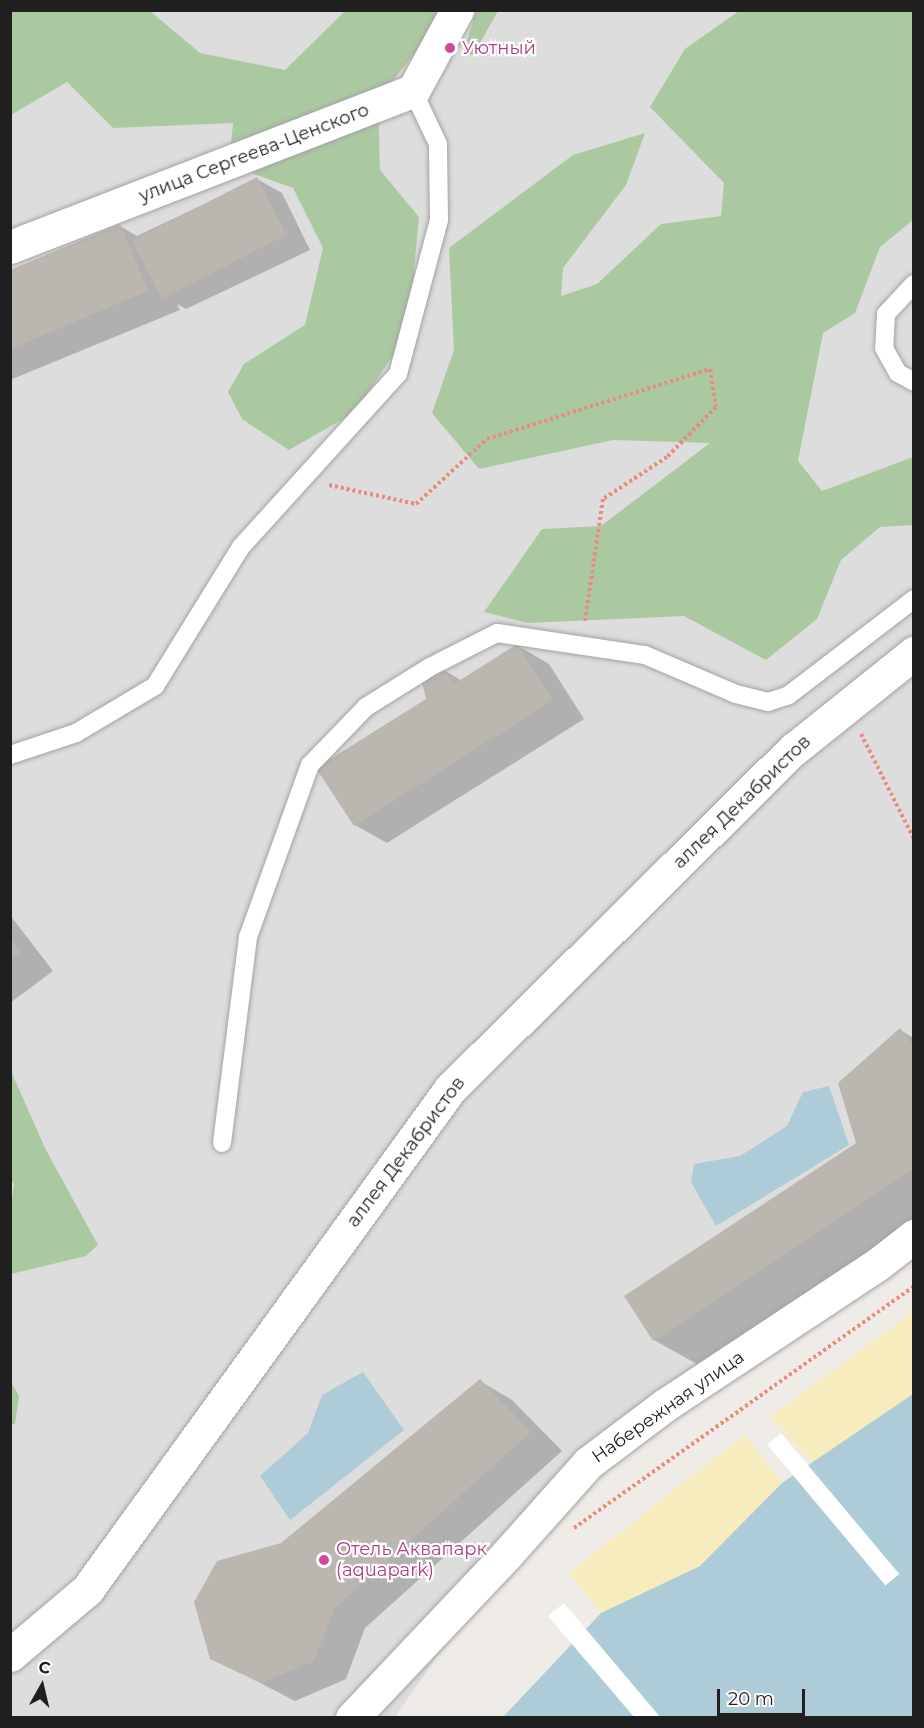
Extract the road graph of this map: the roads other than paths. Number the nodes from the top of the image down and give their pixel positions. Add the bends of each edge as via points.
1 (457, 10) edge
2 (413, 91) junction
3 (10, 247) edge
4 (914, 284) edge
5 (914, 382) edge
6 (914, 599) edge
7 (914, 653) edge
8 (10, 755) edge
9 (222, 1143) dead end
10 (914, 1236) edge
11 (10, 1655) edge
12 (352, 1718) edge

1 - 2 street
2 - 3 street, улица Сергеева-Ценского
2 - 8 lane via 438,144 439,220 398,374 241,547 155,686 76,733
4 - 5 lane via 886,314 884,348 898,373
6 - 9 lane via 789,695 768,702 736,694 645,655 497,633 430,667 366,707 310,765 248,937
7 - 11 street, аллея Декабристов via 794,749 450,1089 87,1590
10 - 12 street, Набережная улица via 665,1405 588,1463

